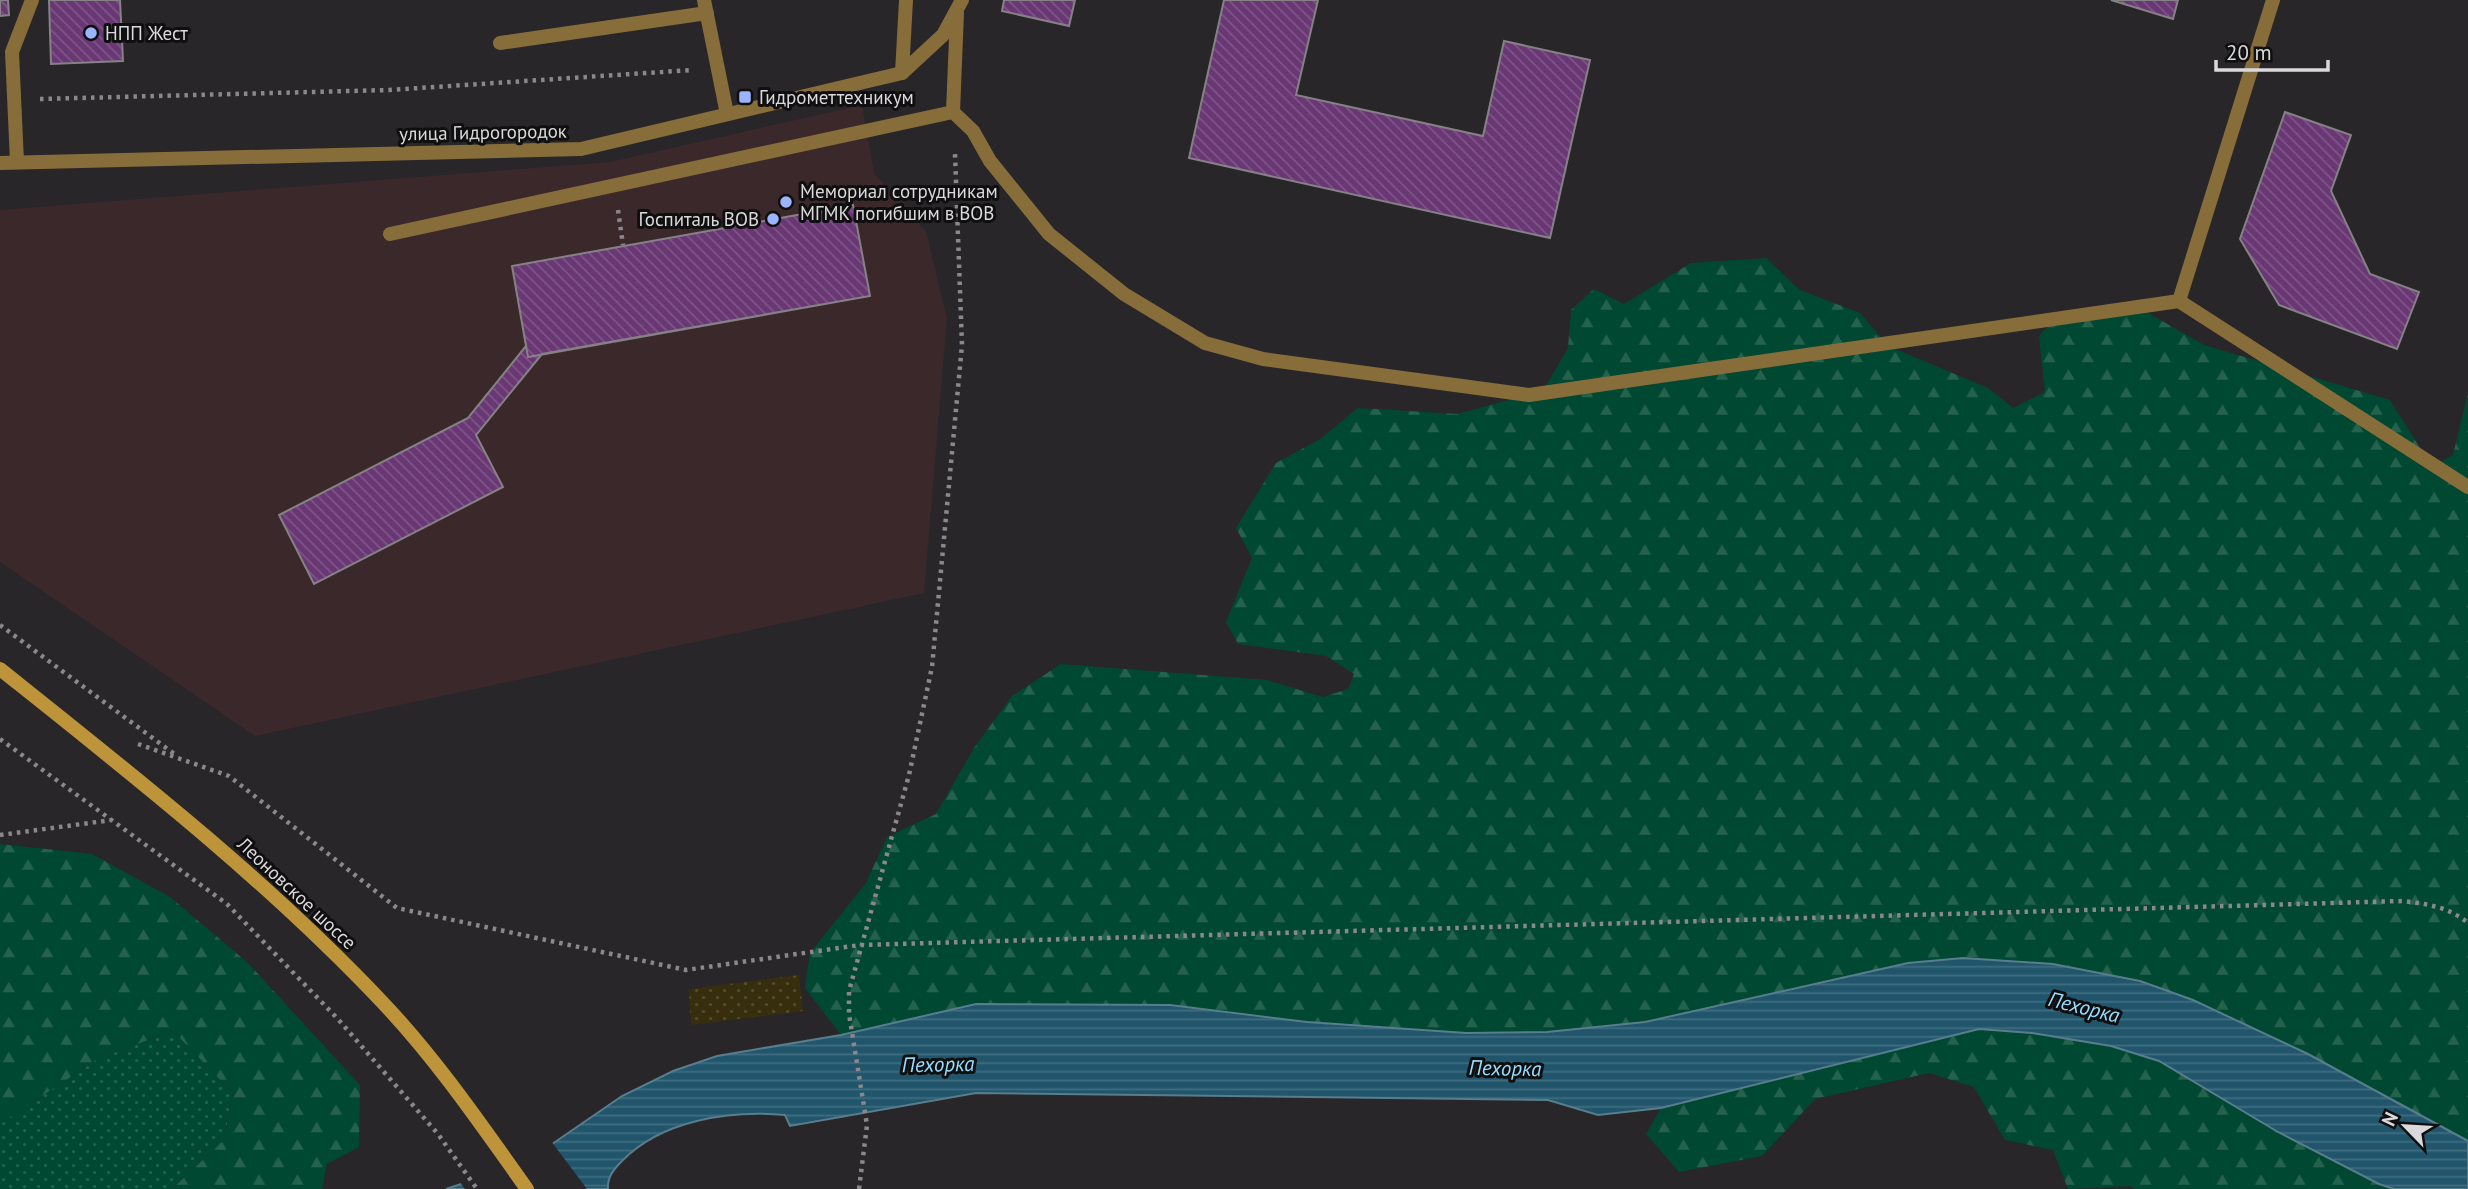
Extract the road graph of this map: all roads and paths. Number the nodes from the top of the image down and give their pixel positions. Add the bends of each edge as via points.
1 (32, 0) edge
2 (906, 0) edge
3 (2273, 0) edge
4 (706, 6) edge
5 (960, 6) edge
6 (500, 43) dead end
7 (718, 68) junction
8 (902, 73) junction
9 (16, 100) junction
10 (953, 112) junction
11 (727, 114) junction
12 (17, 162) junction
13 (0, 163) edge
14 (390, 234) dead end
15 (2179, 301) junction
16 (2468, 487) edge
17 (0, 625) edge
18 (0, 669) edge
19 (0, 739) edge
20 (132, 741) dead end
21 (181, 759) junction
22 (113, 820) junction
23 (0, 835) edge
24 (2468, 923) edge
25 (860, 945) junction
26 (526, 1188) edge
27 (477, 1189) edge
28 (859, 1189) edge

1 - 9 street via 12,52
2 - 8 street
3 - 15 street
4 - 6 street
4 - 7 street
5 - 8 street, улица Гидрогородок via 943,35
5 - 10 street
7 - 9 path via 390,90
7 - 11 street
8 - 11 street, улица Гидрогородок
9 - 12 street
10 - 14 street
10 - 15 street via 973,131 990,161 1049,234 1124,294 1205,343 1263,359 1529,395
10 - 25 path via 962,345 939,606 932,667 909,775
11 - 12 street, улица Гидрогородок via 581,149
12 - 13 street, улица Гидрогородок
15 - 16 street
17 - 21 path
18 - 26 main road, Леоновское шоссе via 282,900 386,1006 471,1110
19 - 22 path
20 - 21 path
21 - 25 path via 229,776 397,908 686,970
22 - 23 path
22 - 27 path via 227,905 337,1018 438,1134
24 - 25 path via 2432,904 2403,901
25 - 28 path via 849,991 867,1125

